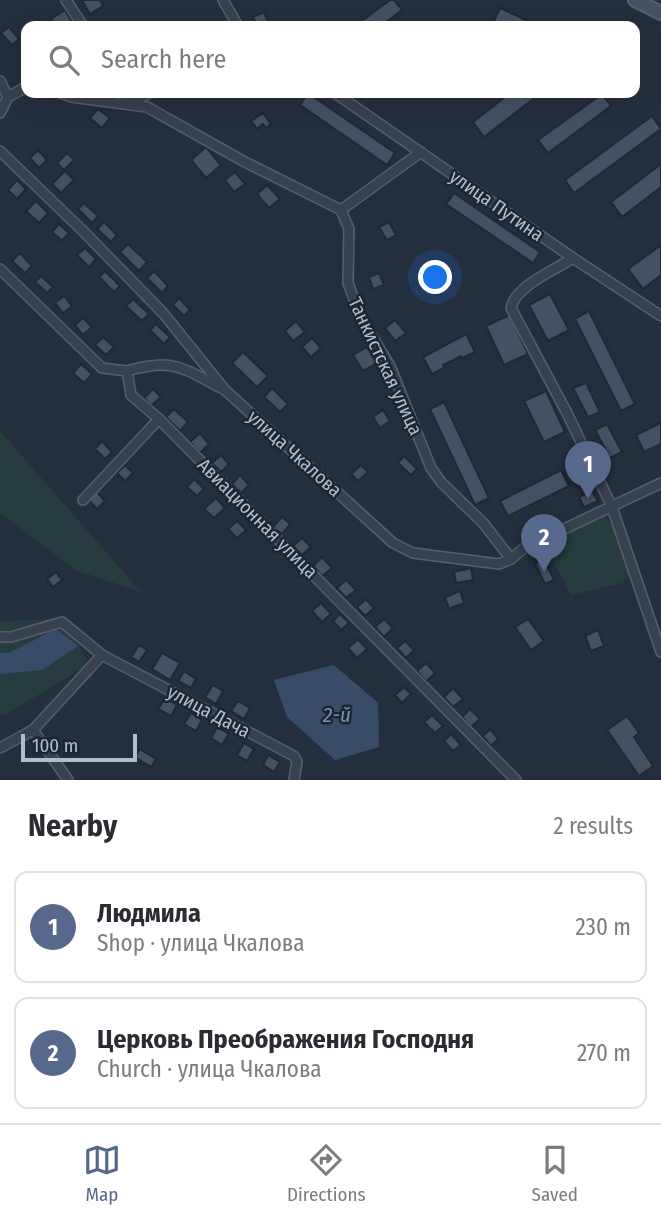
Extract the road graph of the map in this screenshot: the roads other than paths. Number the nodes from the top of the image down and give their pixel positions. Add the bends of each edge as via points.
1 (66, 0) edge
2 (223, 0) edge
3 (635, 0) edge
4 (661, 13) edge
5 (79, 21) edge
6 (235, 21) edge
7 (0, 81) edge
8 (21, 90) edge
9 (8, 97) junction
10 (79, 98) edge
11 (126, 98) edge
12 (140, 98) edge
13 (342, 98) edge
14 (130, 104) junction
15 (0, 113) edge
16 (0, 151) edge
17 (421, 152) junction
18 (341, 210) junction
19 (573, 258) junction
20 (0, 269) edge
21 (661, 316) edge
22 (127, 371) junction
23 (225, 390) junction
24 (159, 419) junction
25 (661, 483) edge
26 (83, 500) dead end
27 (612, 507) junction
28 (511, 559) junction
29 (0, 637) edge
30 (661, 652) edge
31 (102, 655) junction
32 (33, 730) junction
33 (0, 748) edge
34 (68, 780) edge
35 (294, 780) edge
36 (516, 780) edge

1 - 5 street
2 - 6 street
3 - 4 main road
7 - 9 street
8 - 9 street
9 - 15 street
10 - 14 street
11 - 14 street
12 - 14 street
13 - 17 street, улица Путина
14 - 18 street via 147,107
16 - 23 street, улица Чкалова via 163,313
17 - 18 street
17 - 19 street, улица Путина
18 - 28 street, Танкистская улица via 349,229 348,282 361,318 390,366 431,468
19 - 21 street, улица Путина
19 - 27 street via 521,290 511,308
20 - 22 street via 102,368
22 - 23 street via 153,364 178,366
22 - 24 street, Авиационная улица via 131,395
23 - 28 street, улица Чкалова via 393,542 413,553 499,564
24 - 26 street
24 - 36 street, Авиационная улица
25 - 27 street, улица Чкалова
27 - 28 street, улица Чкалова via 524,548
27 - 30 street
29 - 31 street, улица Дача via 62,622
31 - 32 street
31 - 35 street, улица Дача via 293,756 297,762
32 - 33 street
32 - 34 street

